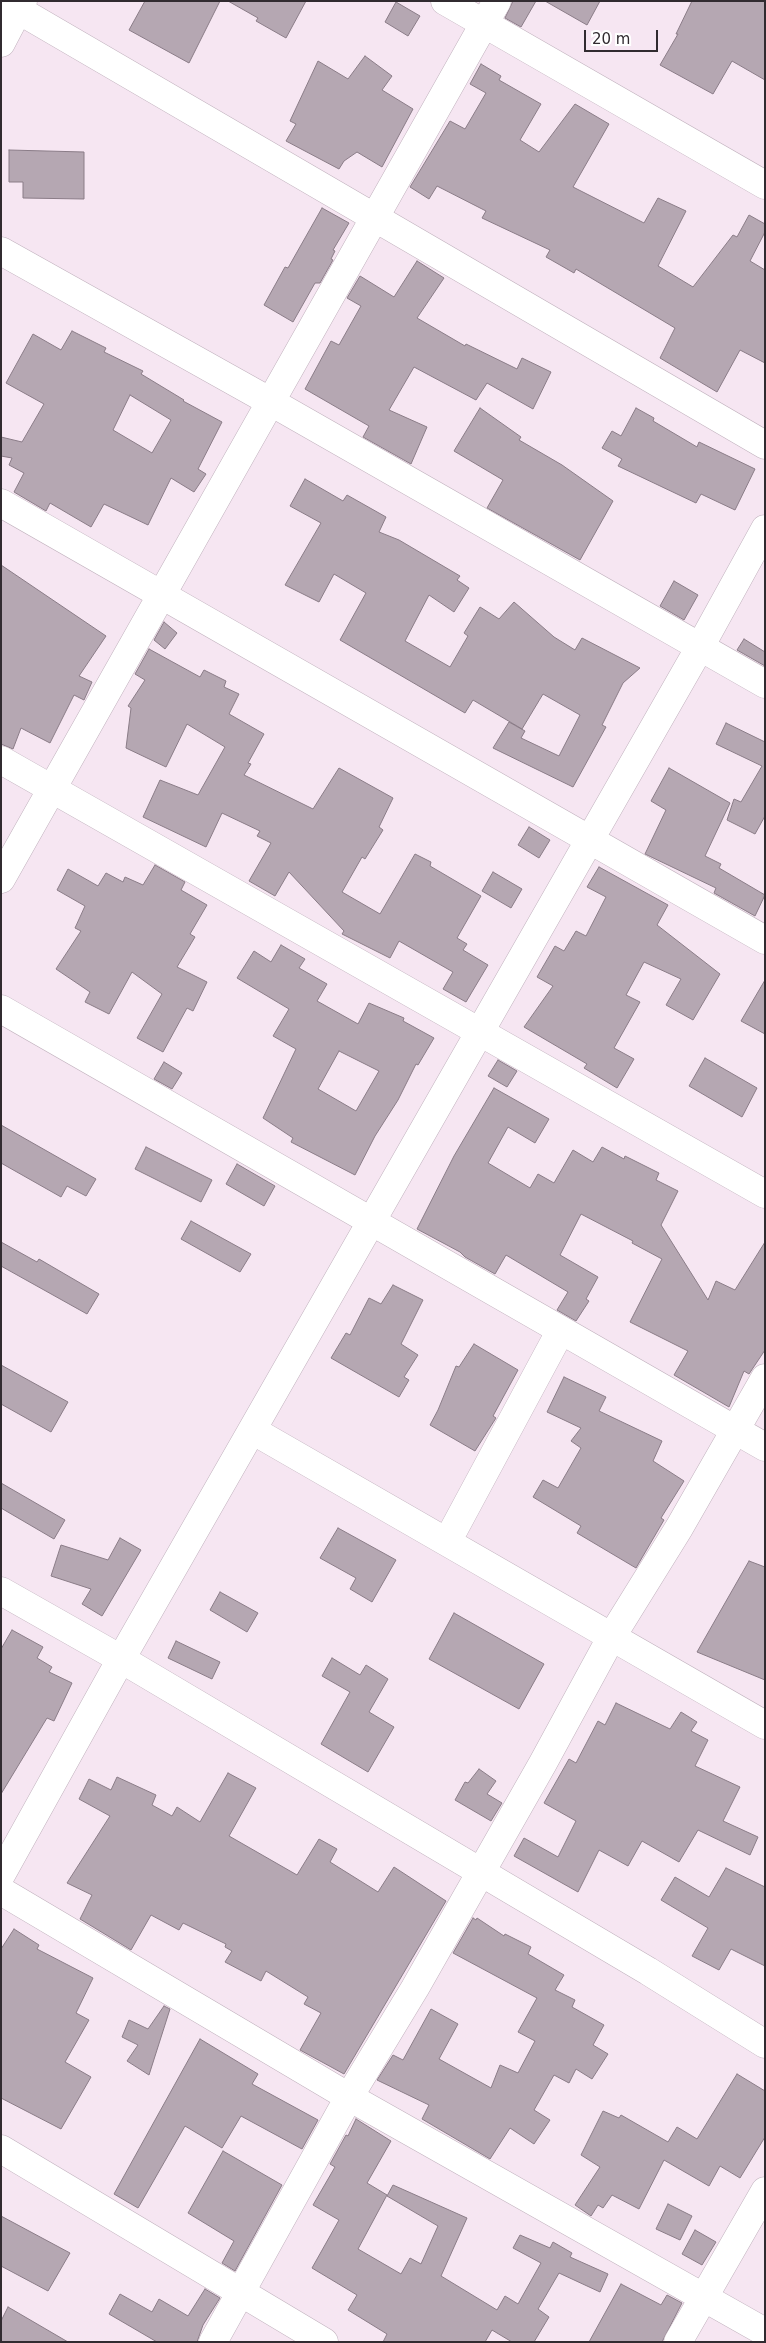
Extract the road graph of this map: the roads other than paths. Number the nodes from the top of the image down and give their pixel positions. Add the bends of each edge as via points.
1 (445, 1) edge
2 (15, 4) edge
3 (491, 12) edge
4 (1, 43) edge
5 (765, 185) edge
6 (376, 217) junction
7 (1, 250) edge
8 (271, 402) junction
9 (765, 445) edge
10 (1, 503) edge
11 (765, 529) edge
12 (161, 594) junction
13 (700, 647) junction
14 (765, 684) edge
15 (1, 760) edge
16 (53, 789) junction
17 (590, 841) junction
18 (1, 879) edge
19 (765, 940) edge
20 (1, 1009) edge
21 (482, 1031) junction
22 (765, 1194) edge
23 (372, 1221) junction
24 (561, 1330) junction
25 (765, 1378) edge
26 (252, 1430) junction
27 (735, 1431) junction
28 (765, 1446) edge
29 (448, 1542) junction
30 (1, 1591) edge
31 (612, 1636) junction
32 (122, 1659) junction
33 (765, 1726) edge
34 (479, 1873) junction
35 (1, 1875) edge
36 (1, 1891) edge
37 (765, 2044) edge
38 (349, 2097) junction
39 (1, 2149) edge
40 (765, 2191) edge
41 (242, 2293) junction
42 (705, 2297) junction
43 (765, 2332) edge
44 (213, 2342) edge
45 (324, 2342) edge
46 (678, 2342) edge

1 - 3 street
2 - 4 street
2 - 6 street
3 - 5 street
3 - 6 street
6 - 8 street
6 - 9 street
7 - 8 street
8 - 12 street
8 - 13 street
10 - 12 street
11 - 13 street
12 - 16 street
12 - 17 street
13 - 14 street
13 - 17 street
15 - 16 street
16 - 18 street
16 - 21 street
17 - 19 street
17 - 21 street
20 - 23 street
21 - 22 street
21 - 23 street
23 - 24 street
23 - 26 street
24 - 27 street
24 - 29 street
25 - 27 street
26 - 29 street
26 - 32 street
27 - 28 street
27 - 31 street
29 - 31 street
30 - 32 street
31 - 33 street
31 - 34 street
32 - 34 street
32 - 35 street
34 - 37 street via 648,1971
34 - 38 street
36 - 38 street
38 - 41 street
38 - 42 street
39 - 41 street
40 - 42 street
41 - 44 street
41 - 45 street
42 - 43 street
42 - 46 street

